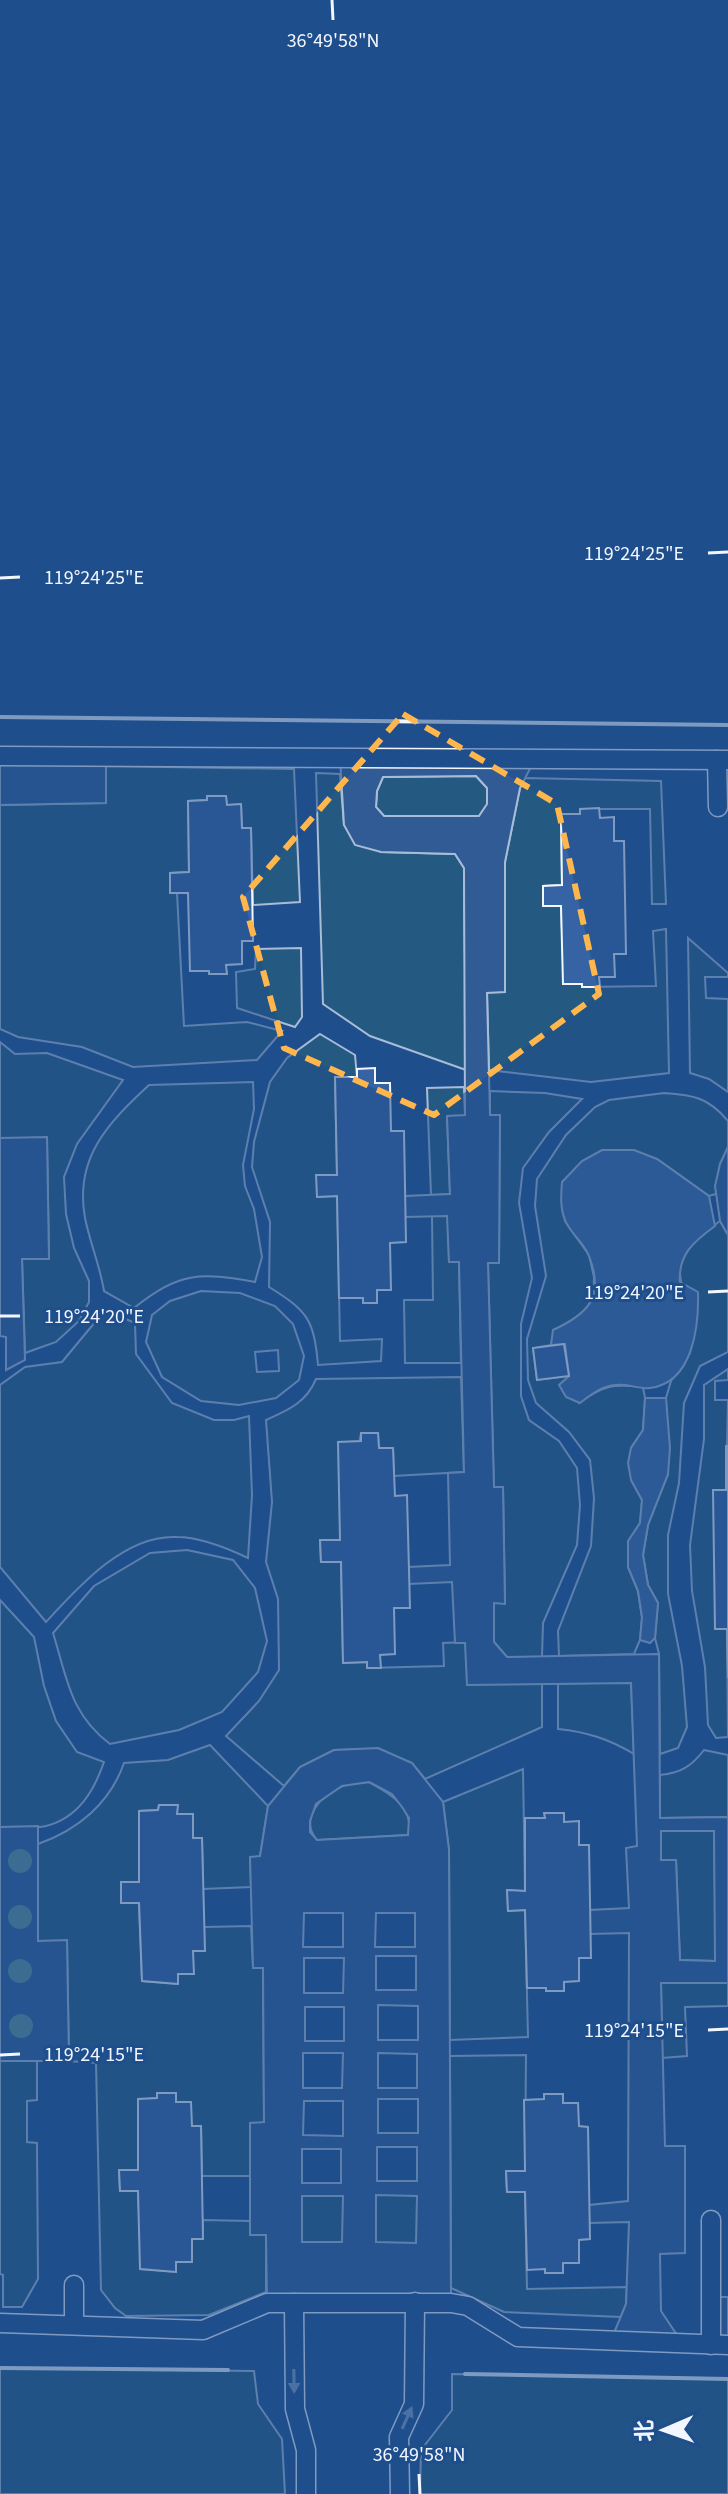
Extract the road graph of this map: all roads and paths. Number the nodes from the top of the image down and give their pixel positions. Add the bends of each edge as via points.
1 (0, 756) edge
2 (723, 760) edge
3 (718, 807) dead end
4 (711, 2220) dead end
5 (74, 2285) dead end
6 (415, 2302) junction
7 (294, 2303) junction
8 (0, 2323) edge
9 (74, 2325) junction
10 (719, 2345) edge
11 (306, 2494) edge
12 (400, 2494) edge

1 - 2 lane
2 - 3 lane
4 - 10 lane
5 - 9 lane
6 - 7 lane
6 - 10 lane via 468,2306 518,2337
12 -> 6 lane via 399,2437 414,2404
7 - 9 lane via 267,2303 203,2330
7 -> 11 lane via 295,2409 306,2450
8 - 9 lane

